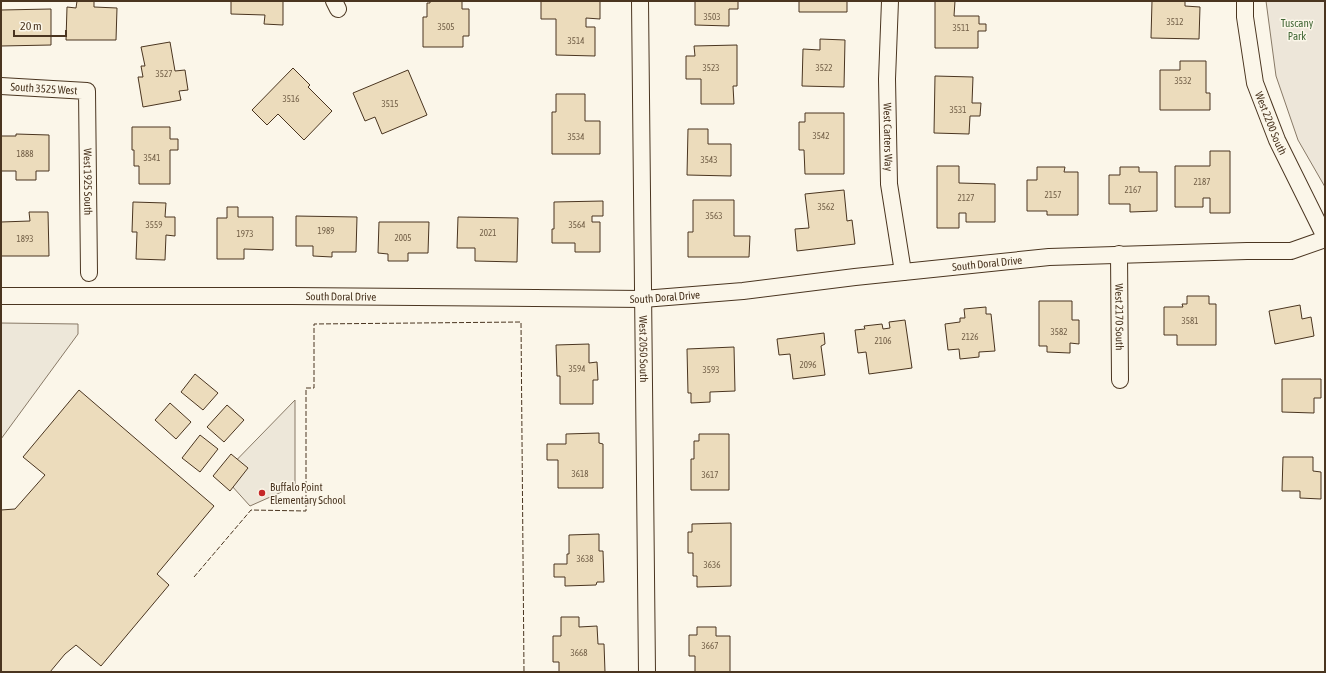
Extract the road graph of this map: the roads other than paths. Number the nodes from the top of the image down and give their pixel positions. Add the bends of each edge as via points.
1 (640, 1) edge
2 (890, 1) edge
3 (1245, 1) edge
4 (1, 86) edge
5 (87, 91) joint
6 (1325, 238) edge
7 (1119, 254) junction
8 (903, 272) junction
9 (89, 273) dead end
10 (1, 296) edge
11 (643, 298) junction
12 (1120, 380) dead end
13 (647, 672) edge

1 - 11 street, West 2050 South
2 - 8 street, West Carters Way via 887,79 889,184
3 - 6 street, West 2200 South via 1254,83 1277,140
4 - 5 street, South 3525 West
5 - 9 street, West 1925 South
6 - 7 street, South Doral Drive via 1291,250
7 - 8 street, South Doral Drive via 1049,257
7 - 12 street, West 2170 South
8 - 11 street, South Doral Drive via 743,291
10 - 11 street, South Doral Drive
11 - 13 street, West 2050 South

